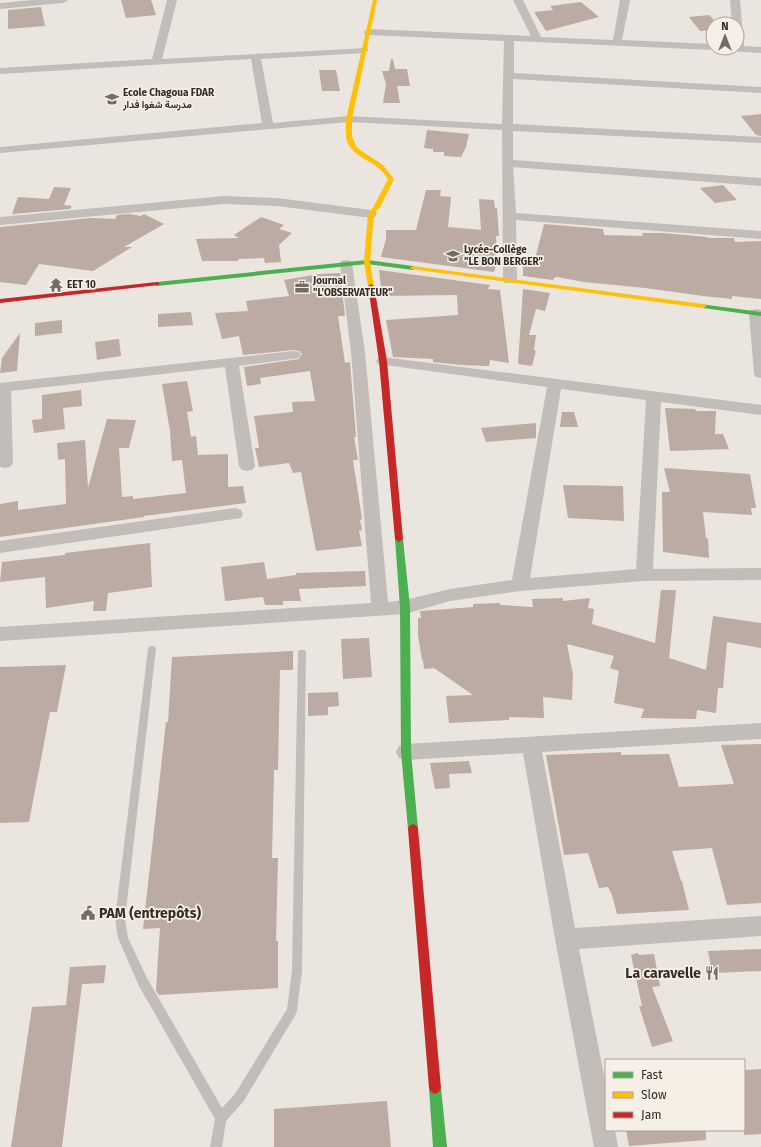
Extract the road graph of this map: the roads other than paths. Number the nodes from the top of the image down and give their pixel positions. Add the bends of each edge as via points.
1 (63, 0) edge
2 (172, 0) edge
3 (375, 0) edge
4 (518, 0) edge
5 (625, 0) edge
6 (735, 0) edge
7 (0, 6) edge
8 (736, 16) edge
9 (368, 32) junction
10 (509, 38) junction
11 (537, 39) junction
12 (617, 43) junction
13 (705, 47) edge
14 (745, 49) edge
15 (364, 50) junction
16 (761, 50) edge
17 (256, 57) junction
18 (156, 62) junction
19 (0, 70) edge
20 (509, 76) junction
21 (761, 90) edge
22 (349, 119) junction
23 (507, 126) junction
24 (268, 127) junction
25 (761, 140) edge
26 (0, 150) edge
27 (507, 162) junction
28 (761, 182) edge
29 (371, 214) junction
30 (510, 216) junction
31 (0, 221) edge
32 (761, 235) edge
33 (367, 262) junction
34 (346, 264) junction
35 (510, 280) junction
36 (0, 301) edge
37 (759, 313) edge
38 (294, 355) dead end
39 (383, 361) junction
40 (231, 362) junction
41 (761, 374) edge
42 (555, 384) junction
43 (2, 388) edge
44 (654, 396) junction
45 (761, 410) edge
46 (392, 459) junction
47 (368, 460) junction
48 (5, 463) dead end
49 (248, 466) dead end
50 (235, 514) dead end
51 (0, 547) edge
52 (761, 574) edge
53 (644, 575) junction
54 (520, 585) junction
55 (405, 606) junction
56 (380, 609) junction
57 (0, 634) edge
58 (152, 649) dead end
59 (302, 652) dead end
60 (761, 730) edge
61 (531, 744) junction
62 (406, 752) junction
63 (761, 926) edge
64 (566, 938) junction
65 (222, 1118) junction
66 (216, 1147) edge
67 (440, 1147) edge
68 (606, 1147) edge

1 - 7 street
2 - 18 street
3 - 9 street
4 - 11 street
5 - 12 street
6 - 8 street
9 - 10 street
9 - 15 street
10 - 11 street
10 - 20 street
11 - 12 street
12 - 13 street
14 - 16 street
15 - 17 street
15 - 22 street
17 - 18 street
17 - 24 street
18 - 19 street
20 - 21 street
20 - 23 street
22 - 23 street
22 - 24 street
22 - 29 street via 353,149 378,163 389,173 391,180
23 - 25 street
23 - 27 street
24 - 26 street
27 - 28 street
27 - 30 street
29 - 31 street via 277,202 224,200
29 - 33 street
30 - 32 street
30 - 35 street
33 - 34 street
33 - 35 street
33 - 39 street
34 - 36 street
34 - 47 street via 358,352
35 - 37 street
37 - 41 street
38 - 40 street
39 - 42 street
39 - 46 street
40 - 43 street
40 - 49 street
42 - 44 street
42 - 54 street
43 - 48 street
44 - 45 street
44 - 53 street
46 - 47 street
46 - 55 street
47 - 56 street
50 - 51 street
52 - 53 street
53 - 54 street
54 - 55 street via 450,595
55 - 56 street
55 - 62 street
56 - 57 street
58 - 65 lane via 120,919 123,938 143,982
59 - 65 lane via 297,971 292,1010 239,1098
60 - 61 street
61 - 62 street
61 - 64 street
62 - 67 street
63 - 64 street
64 - 68 street
65 - 66 lane

